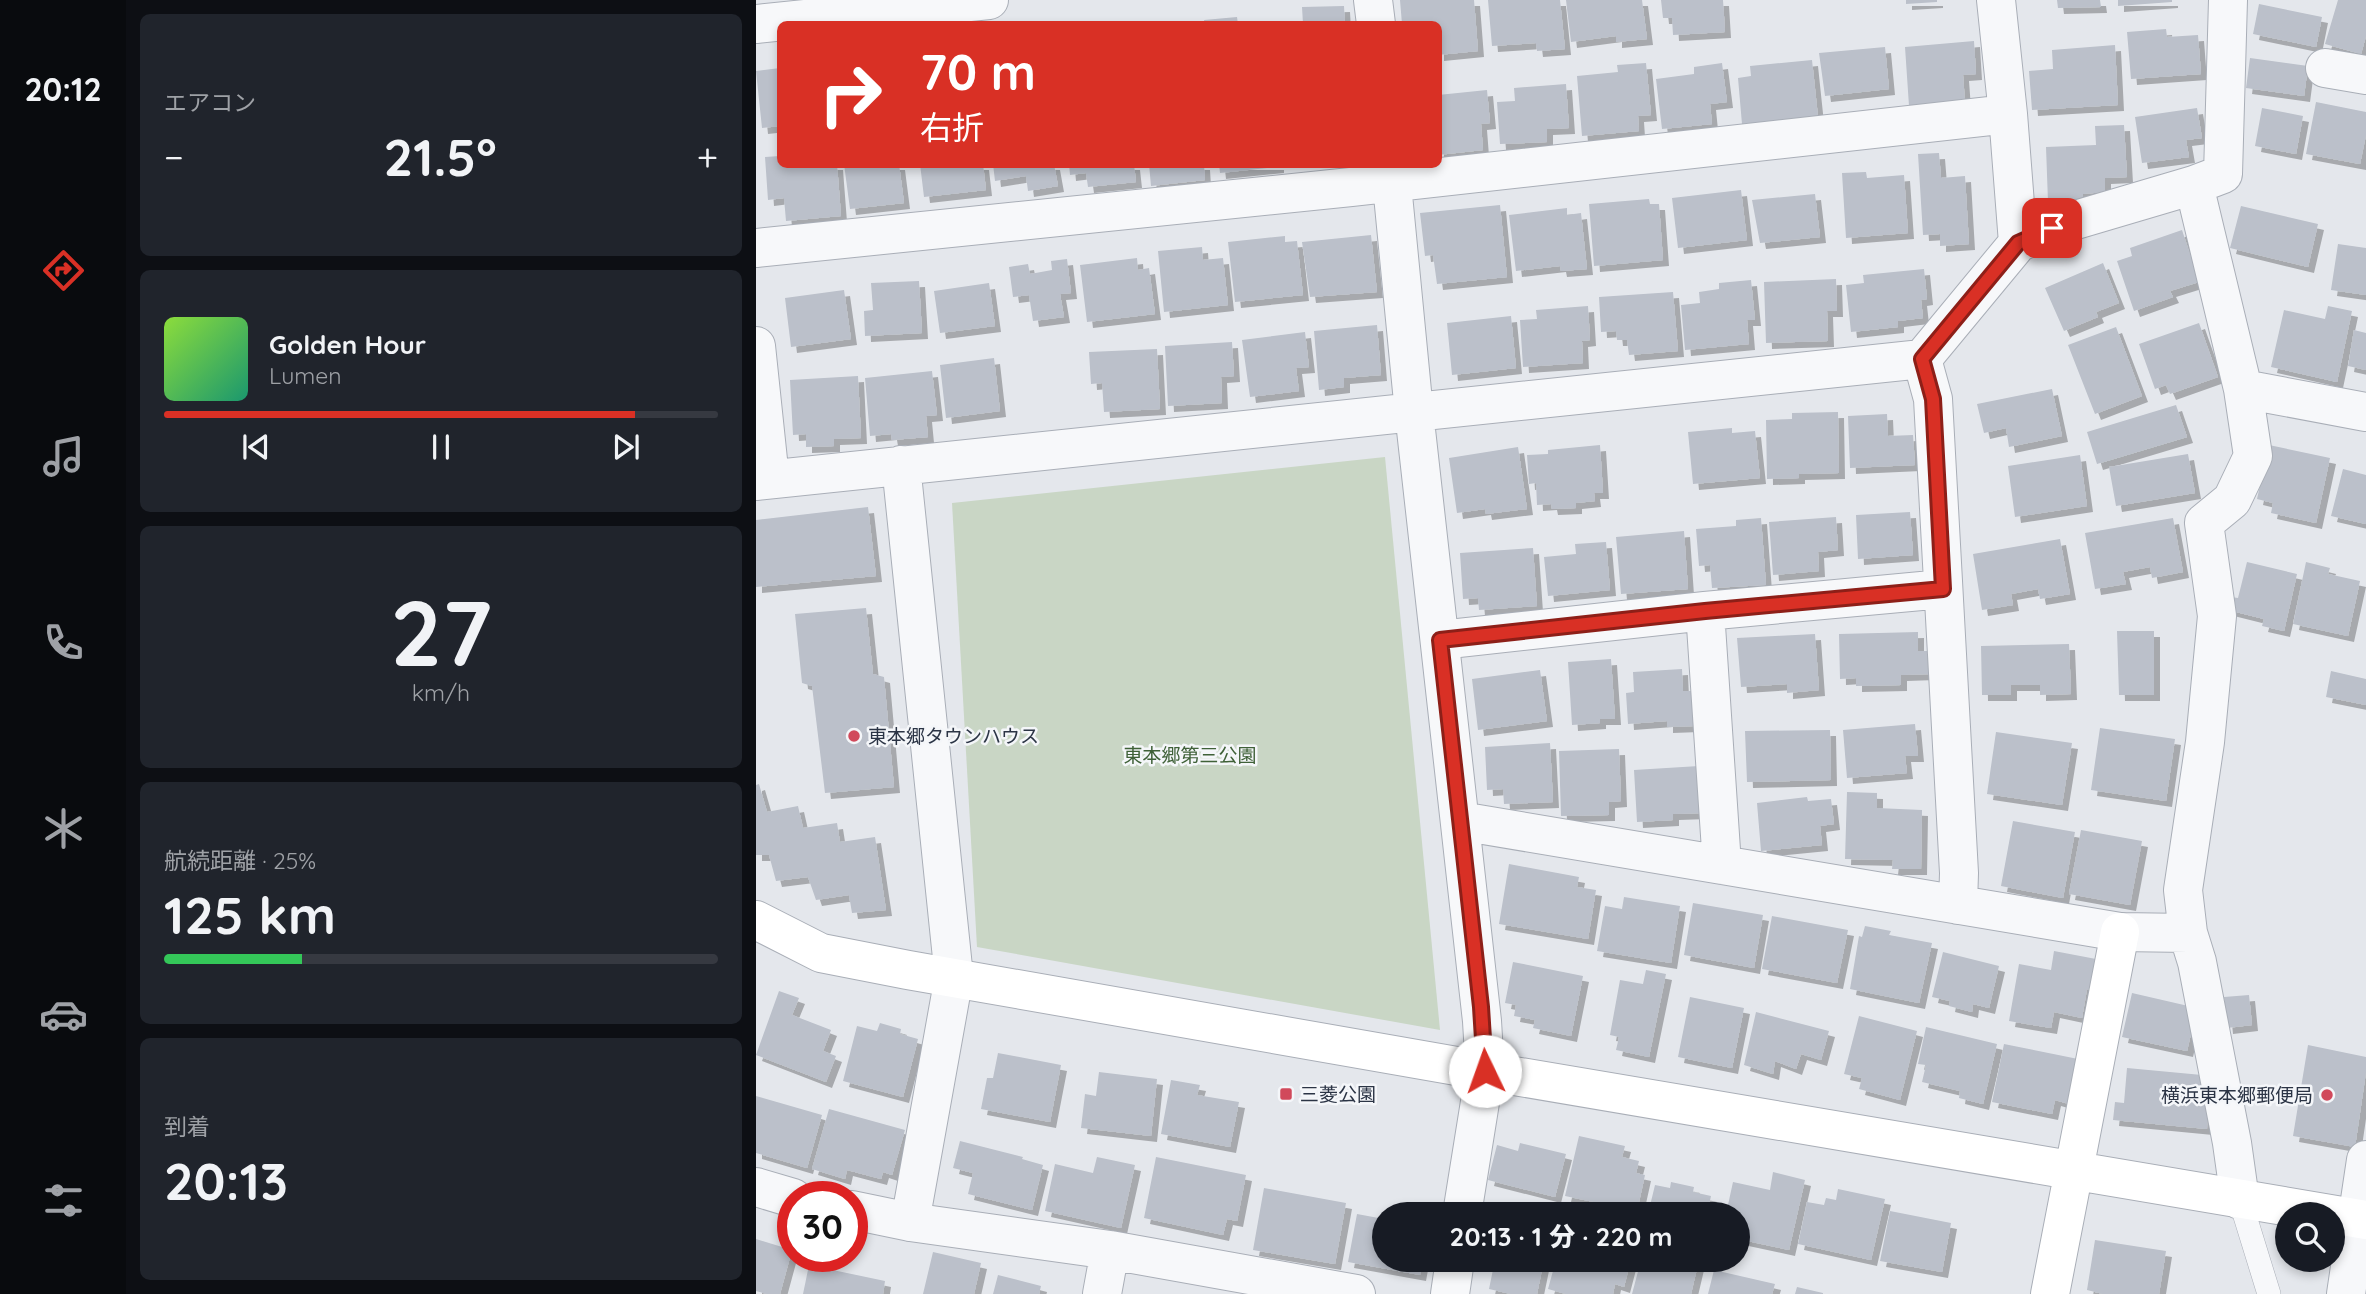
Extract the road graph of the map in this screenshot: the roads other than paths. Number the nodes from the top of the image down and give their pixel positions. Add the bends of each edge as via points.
1 (989, 0) edge
2 (1373, 0) edge
3 (1996, 0) edge
4 (2228, 0) edge
5 (785, 21) edge
6 (1376, 21) edge
7 (777, 22) edge
8 (756, 24) edge
9 (2325, 68) dead end
10 (2366, 75) edge
11 (2008, 114) junction
12 (1391, 174) edge
13 (2193, 185) junction
14 (2018, 243) junction
15 (756, 248) edge
16 (756, 346) edge
17 (1922, 359) junction
18 (2243, 389) junction
19 (1414, 412) junction
20 (2366, 412) edge
21 (901, 465) junction
22 (763, 480) edge
23 (1943, 589) junction
24 (1705, 611) junction
25 (1440, 640) junction
26 (1460, 821) junction
27 (1722, 865) junction
28 (1958, 905) junction
29 (756, 920) edge
30 (2120, 932) junction
31 (2188, 933) junction
32 (954, 977) junction
33 (1485, 1071) junction
34 (2366, 1160) edge
35 (2074, 1171) junction
36 (756, 1187) edge
37 (777, 1193) edge
38 (2239, 1200) junction
39 (1464, 1202) edge
40 (868, 1213) edge
41 (2361, 1219) edge
42 (910, 1222) junction
43 (1110, 1250) junction
44 (1453, 1272) edge
45 (1102, 1294) edge
46 (1356, 1294) edge
47 (1450, 1294) edge
48 (2050, 1294) edge
49 (2269, 1294) edge
50 (2346, 1294) edge

1 - 5 street
2 - 6 street
3 - 11 street
4 - 13 street via 2223,174
7 - 8 street
9 - 10 street
11 - 12 street
11 - 14 street
12 - 15 street
12 - 19 street
13 - 14 street via 2052,228
13 - 18 street
14 - 17 street
16 - 22 street
17 - 19 street
17 - 23 street via 1933,399
18 - 20 street
18 - 31 street via 2253,456 2232,500 2204,523 2217,616 2205,742 2183,890
19 - 21 street
19 - 25 street
21 - 22 street
21 - 32 street
23 - 24 street
23 - 28 street
24 - 25 street
24 - 27 street
25 - 26 street
26 - 27 street
26 - 33 street
27 - 28 street
28 - 30 street
29 - 32 street via 821,953
30 - 31 street
30 - 35 street
31 - 38 street via 2232,1143
32 - 33 street
32 - 42 street
33 - 35 street
33 - 39 street
34 - 41 street
35 - 38 street
35 - 48 street
36 - 37 street
38 - 41 street
38 - 49 lane
40 - 42 street
41 - 50 street
42 - 43 street
43 - 45 street
43 - 46 street
44 - 47 street

